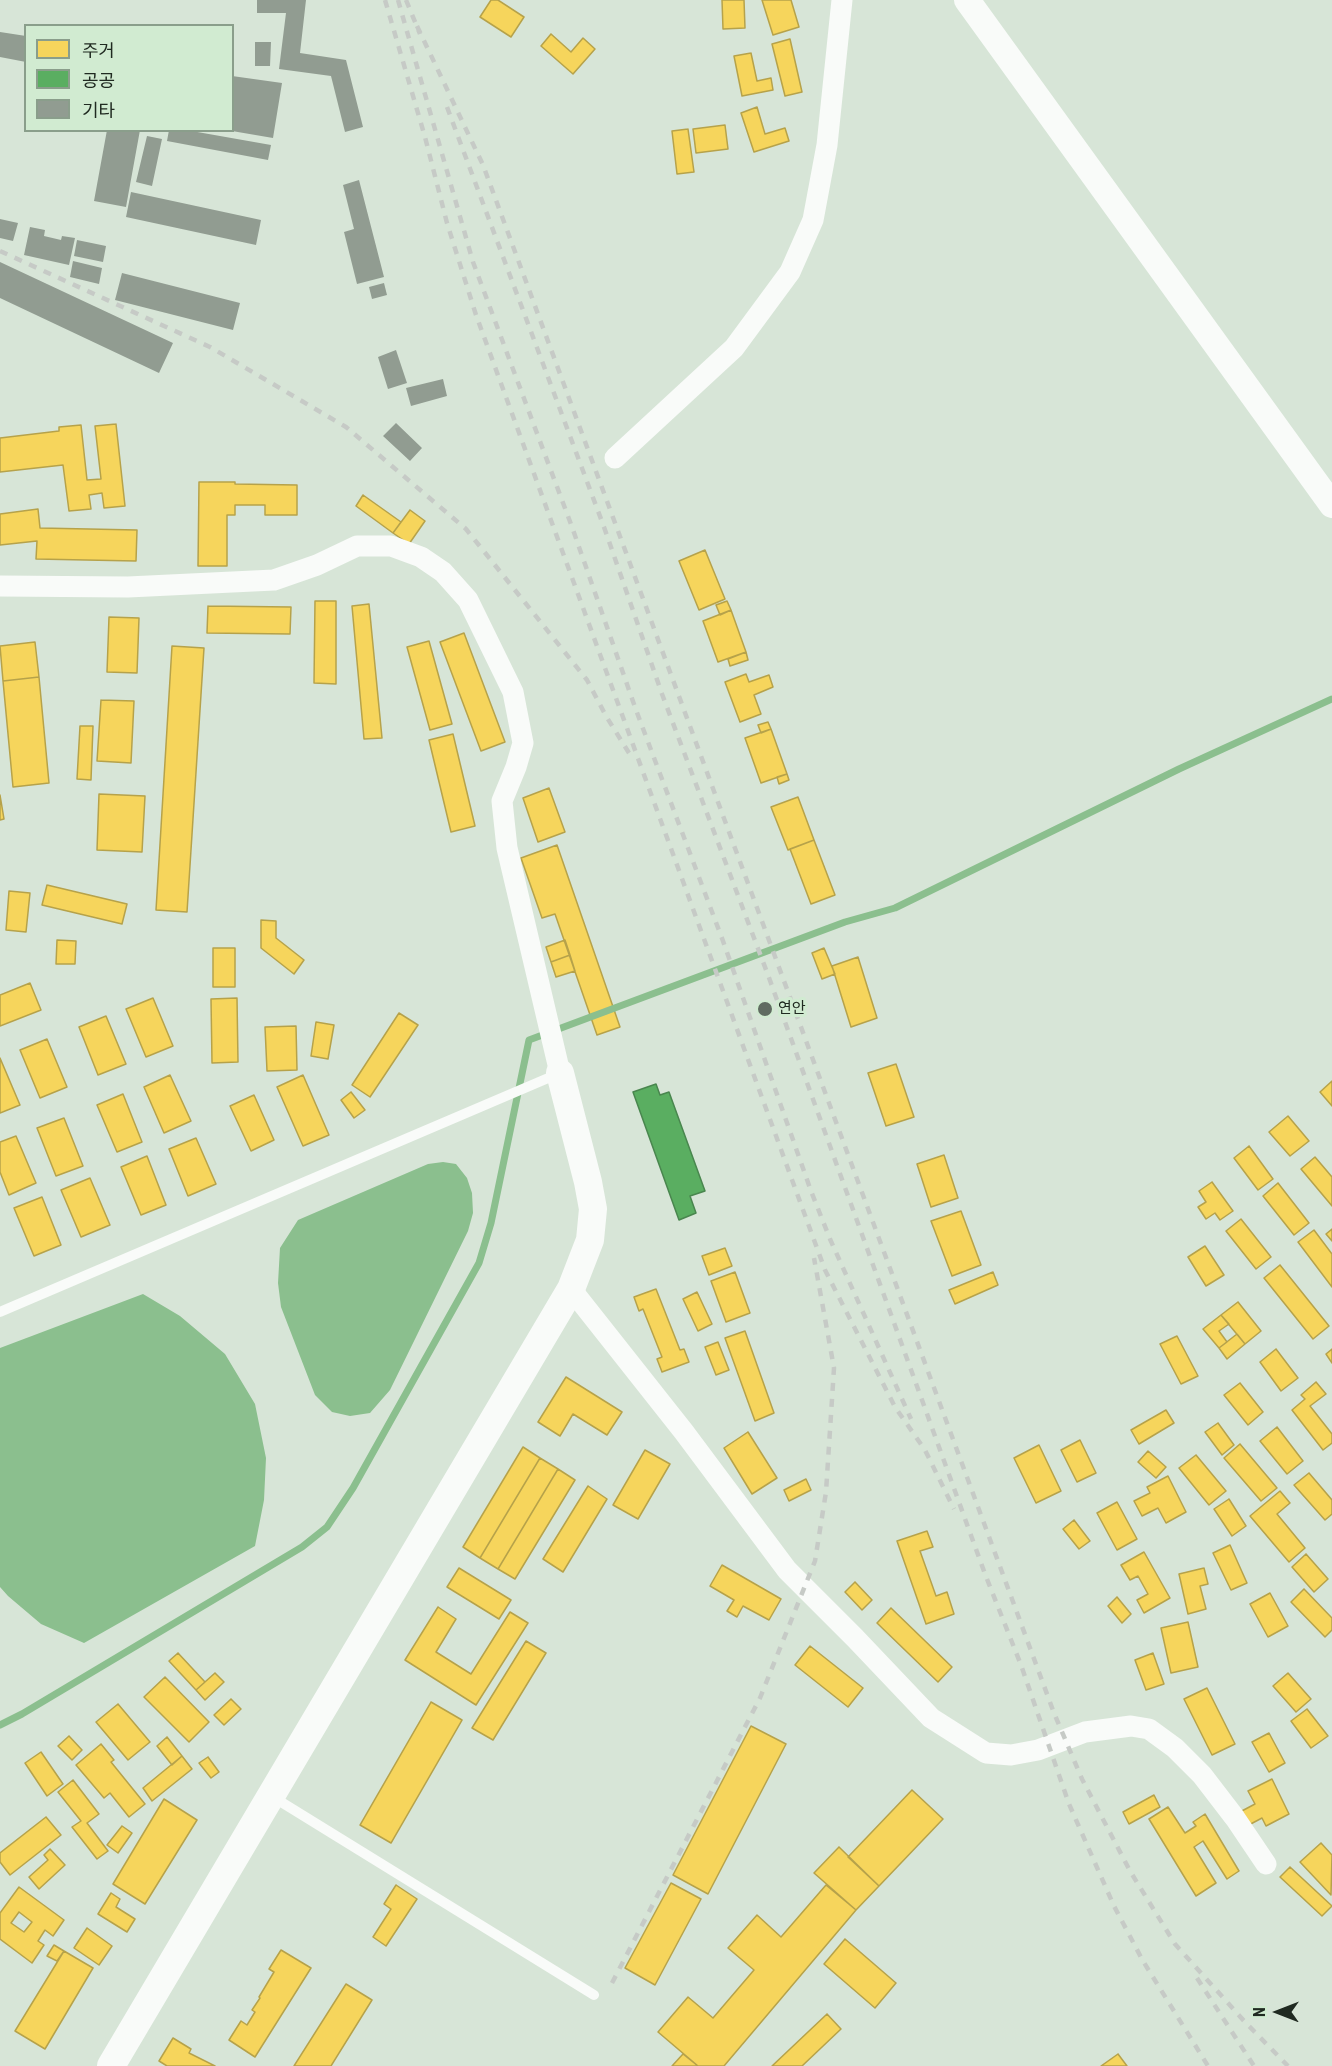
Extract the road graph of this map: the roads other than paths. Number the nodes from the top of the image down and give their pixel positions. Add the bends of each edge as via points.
1 (843, 0) edge
2 (967, 0) edge
3 (615, 458) dead end
4 (1332, 505) edge
5 (0, 586) edge
6 (561, 1073) junction
7 (571, 1288) junction
8 (0, 1312) edge
9 (271, 1796) junction
10 (1266, 1864) dead end
11 (594, 1995) dead end
12 (111, 2066) edge

1 - 3 street via 827,145 813,220 790,272 734,348
2 - 4 street
5 - 6 street via 128,587 274,580 357,546 391,546 421,557 443,572 468,600 513,692 523,743 502,801 507,849
6 - 7 main road via 593,1209 591,1240
6 - 8 lane
7 - 9 main road
7 - 10 street via 787,1570 931,1719 986,1754 1038,1750 1085,1732 1131,1726 1149,1729 1202,1775
9 - 11 lane
9 - 12 main road

